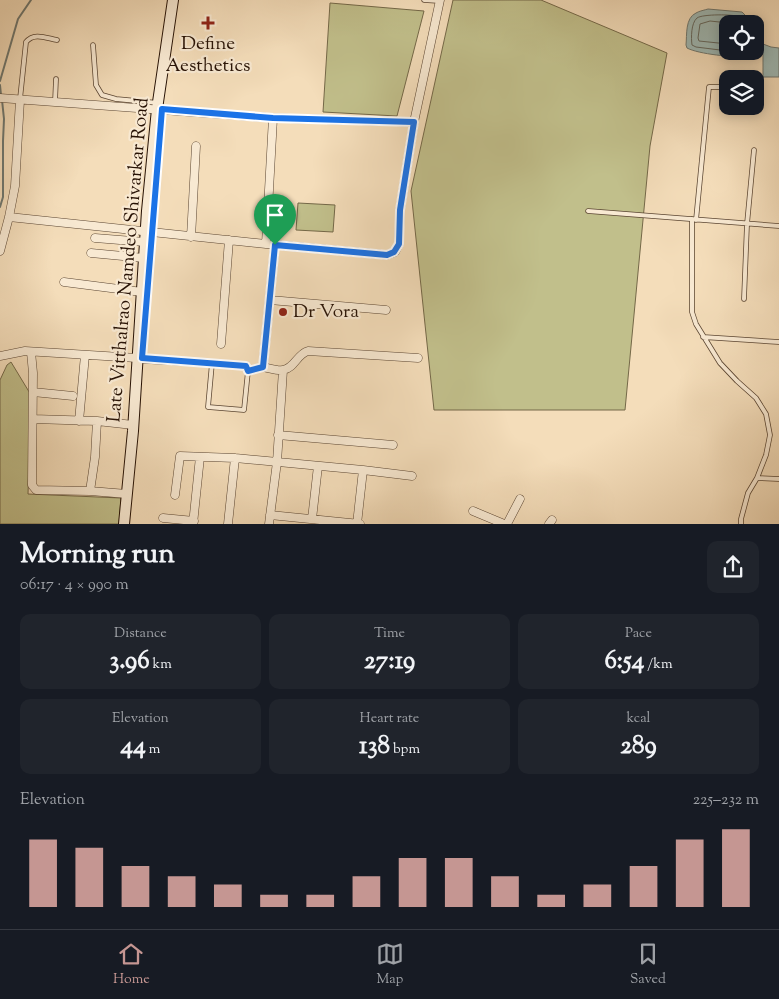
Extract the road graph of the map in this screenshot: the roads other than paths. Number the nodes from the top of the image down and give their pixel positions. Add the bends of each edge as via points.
1 (173, 0) edge
2 (179, 0) edge
3 (424, 0) edge
4 (440, 1) edge
5 (57, 40) dead end
6 (93, 45) dead end
7 (56, 79) dead end
8 (719, 87) edge
9 (0, 98) edge
10 (20, 100) junction
11 (55, 102) junction
12 (160, 106) junction
13 (273, 118) junction
14 (414, 122) junction
15 (196, 146) dead end
16 (754, 150) dead end
17 (588, 211) dead end
18 (9, 217) junction
19 (694, 220) junction
20 (747, 224) junction
21 (779, 226) edge
22 (147, 235) junction
23 (191, 237) junction
24 (95, 238) dead end
25 (229, 240) junction
26 (266, 244) junction
27 (275, 245) junction
28 (0, 251) edge
29 (91, 253) dead end
30 (144, 258) junction
31 (64, 282) dead end
32 (142, 292) junction
33 (744, 299) dead end
34 (270, 300) junction
35 (386, 310) dead end
36 (703, 338) junction
37 (779, 342) edge
38 (221, 344) dead end
39 (31, 352) junction
40 (85, 355) junction
41 (0, 356) edge
42 (140, 358) junction
43 (418, 358) dead end
44 (181, 361) joint
45 (212, 364) junction
46 (263, 367) junction
47 (283, 370) junction
48 (248, 371) junction
49 (33, 392) junction
50 (73, 396) dead end
51 (33, 419) junction
52 (78, 421) junction
53 (97, 421) junction
54 (133, 425) junction
55 (278, 435) junction
56 (393, 445) dead end
57 (200, 457) junction
58 (235, 458) junction
59 (277, 462) junction
60 (318, 466) junction
61 (363, 470) junction
62 (412, 476) dead end
63 (757, 478) junction
64 (779, 479) edge
65 (90, 491) junction
66 (127, 494) junction
67 (175, 495) dead end
68 (520, 499) dead end
69 (473, 511) dead end
70 (270, 515) junction
71 (164, 518) dead end
72 (312, 519) junction
73 (322, 522) edge
74 (194, 523) edge
75 (124, 524) edge
76 (130, 524) edge
77 (228, 524) edge
78 (270, 524) edge
79 (358, 524) edge
80 (506, 524) edge
81 (741, 524) edge

1 - 12 main road, Late Vitthalrao Namdeo Shivarkar Road
2 - 12 main road, Late Vitthalrao Namdeo Shivarkar Road
3 - 4 lane
4 - 14 street
5 - 10 lane via 37,36 26,42
6 - 12 lane via 96,85 102,95
7 - 11 lane
8 - 19 lane via 709,87
9 - 10 street
10 - 11 street
10 - 18 street via 17,168
11 - 12 street
12 - 13 street
12 - 22 main road, Late Vitthalrao Namdeo Shivarkar Road
13 - 14 street
13 - 26 street
14 - 27 street via 400,210 399,244 394,252 387,255
15 - 23 street
16 - 20 lane
17 - 19 lane
18 - 22 street
18 - 28 street
19 - 20 lane
19 - 36 lane via 692,312
20 - 21 lane
20 - 33 lane
22 - 23 street
22 - 24 street
22 - 30 main road, Late Vitthalrao Namdeo Shivarkar Road
22 - 42 main road, Late Vitthalrao Namdeo Shivarkar Road
23 - 25 street
25 - 26 street
25 - 38 street
26 - 27 street
27 - 34 street
29 - 30 street
30 - 32 main road, Late Vitthalrao Namdeo Shivarkar Road
31 - 32 street
32 - 42 main road, Late Vitthalrao Namdeo Shivarkar Road
34 - 35 street
34 - 46 street
36 - 37 lane
36 - 63 lane via 720,363 756,398 766,414 770,435
39 - 40 street
39 - 41 street
39 - 49 street
40 - 42 street
40 - 52 street
42 - 44 street
42 - 54 main road, Late Vitthalrao Namdeo Shivarkar Road
42 - 76 main road, Late Vitthalrao Namdeo Shivarkar Road
43 - 47 street via 308,351
44 - 45 lane
45 - 48 lane via 246,366
45 - 48 lane via 208,407 244,410
46 - 47 street
46 - 48 lane
47 - 55 street
49 - 50 street
49 - 51 street
51 - 52 street
51 - 65 street via 33,488
52 - 53 street
53 - 54 street
53 - 65 street
54 - 66 main road, Late Vitthalrao Namdeo Shivarkar Road
55 - 56 street
55 - 59 street
57 - 58 street
57 - 67 street via 180,456
57 - 74 street
58 - 59 street
58 - 77 street
59 - 60 street
59 - 70 street
60 - 61 street
60 - 72 street
61 - 62 street
61 - 79 street
63 - 64 lane
63 - 81 lane via 748,493
65 - 66 street
66 - 75 main road, Late Vitthalrao Namdeo Shivarkar Road
68 - 80 street
69 - 80 street
70 - 72 street
70 - 78 street
71 - 74 street
72 - 73 street
73 - 79 street

